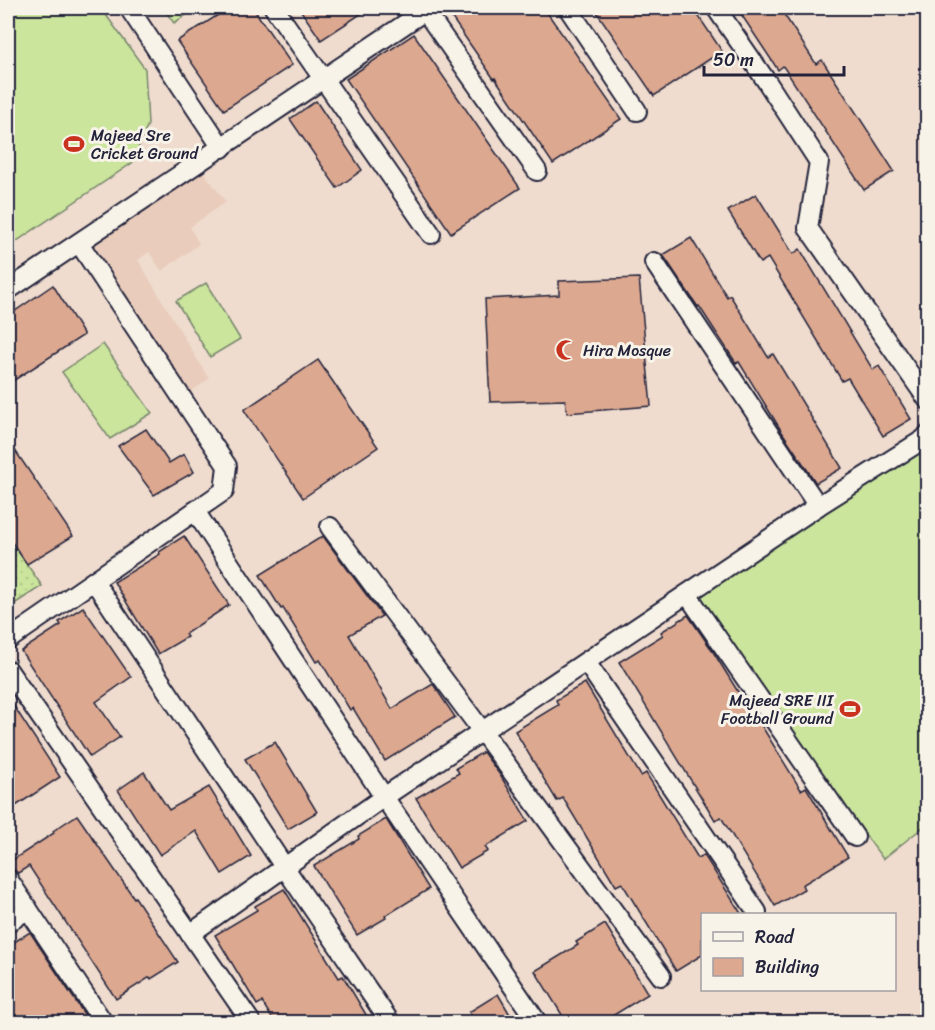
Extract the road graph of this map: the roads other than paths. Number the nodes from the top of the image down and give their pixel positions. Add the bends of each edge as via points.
1 (129, 8) edge
2 (274, 8) edge
3 (568, 8) edge
4 (716, 8) edge
5 (426, 9) edge
6 (323, 80) junction
7 (637, 111) dead end
8 (222, 148) junction
9 (537, 171) dead end
10 (431, 234) dead end
11 (80, 243) junction
12 (654, 262) dead end
13 (8, 290) edge
14 (927, 400) edge
15 (927, 434) edge
16 (818, 506) junction
17 (195, 511) junction
18 (330, 527) dead end
19 (94, 581) junction
20 (687, 594) junction
21 (8, 640) edge
22 (586, 662) junction
23 (8, 670) edge
24 (482, 731) junction
25 (384, 797) junction
26 (855, 837) dead end
27 (285, 868) junction
28 (8, 879) edge
29 (28, 909) junction
30 (757, 912) dead end
31 (8, 923) edge
32 (190, 934) junction
33 (660, 976) dead end
34 (103, 1023) edge
35 (251, 1023) edge
36 (390, 1023) edge
37 (537, 1023) edge

1 - 8 street
2 - 6 street
3 - 7 street
4 - 14 street via 819,162 808,228
5 - 6 street
5 - 9 street
6 - 8 street
6 - 10 street
8 - 11 street
11 - 13 street
11 - 17 street via 226,466 224,491
12 - 16 street
15 - 16 street
16 - 20 street
17 - 19 street
17 - 25 street
18 - 24 street
19 - 21 street
19 - 27 street
20 - 22 street
20 - 26 street
22 - 24 street
22 - 30 street
23 - 32 street
24 - 25 street
24 - 33 street
25 - 27 street
25 - 37 street
27 - 32 street
27 - 36 street
28 - 29 street
29 - 31 street
29 - 34 street
32 - 35 street

